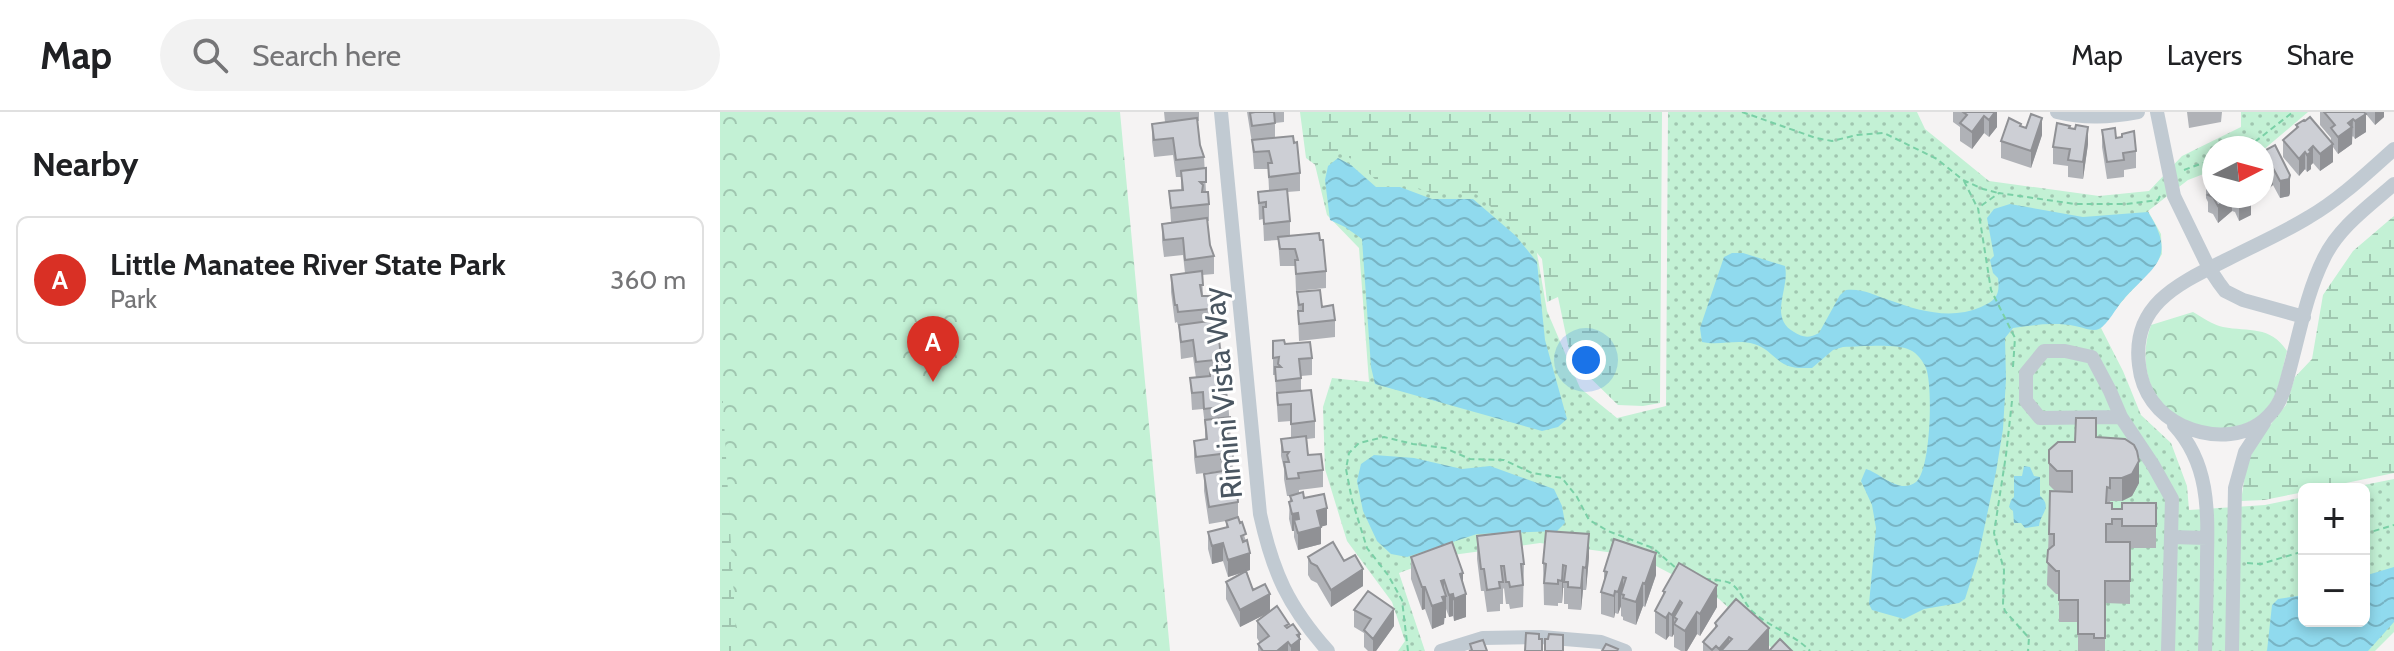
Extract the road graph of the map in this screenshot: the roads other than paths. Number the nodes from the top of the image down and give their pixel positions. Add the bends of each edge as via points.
1 (1221, 112) edge
2 (2057, 112) edge
3 (2138, 112) edge
4 (2157, 112) edge
5 (2394, 149) edge
6 (2394, 184) edge
7 (2209, 268) junction
8 (2304, 317) junction
9 (2272, 413) junction
10 (2165, 416) junction
11 (2121, 417) junction
12 (2171, 537) junction
13 (2207, 538) junction
14 (1328, 651) edge
15 (1441, 651) edge
16 (1625, 651) edge
17 (2168, 651) edge
18 (2205, 651) edge
19 (2232, 651) edge

1 - 14 street, Rimini Vista Way via 1260,514 1282,586
2 - 3 street via 2108,118
4 - 7 street via 2178,205
5 - 7 street via 2317,212
6 - 8 street via 2332,243
7 - 8 street via 2234,296
7 - 10 street via 2163,296 2141,332 2138,362 2143,382
8 - 9 street
9 - 10 street via 2252,427 2221,435 2195,431
9 - 19 street via 2250,442 2237,473
10 - 13 street via 2187,440 2202,474
11 - 11 street via 2092,357 2044,351 2026,373 2026,401 2040,418
11 - 12 street via 2172,499
12 - 13 street
12 - 17 street
13 - 18 street
15 - 16 street via 1483,638 1541,637 1601,642

